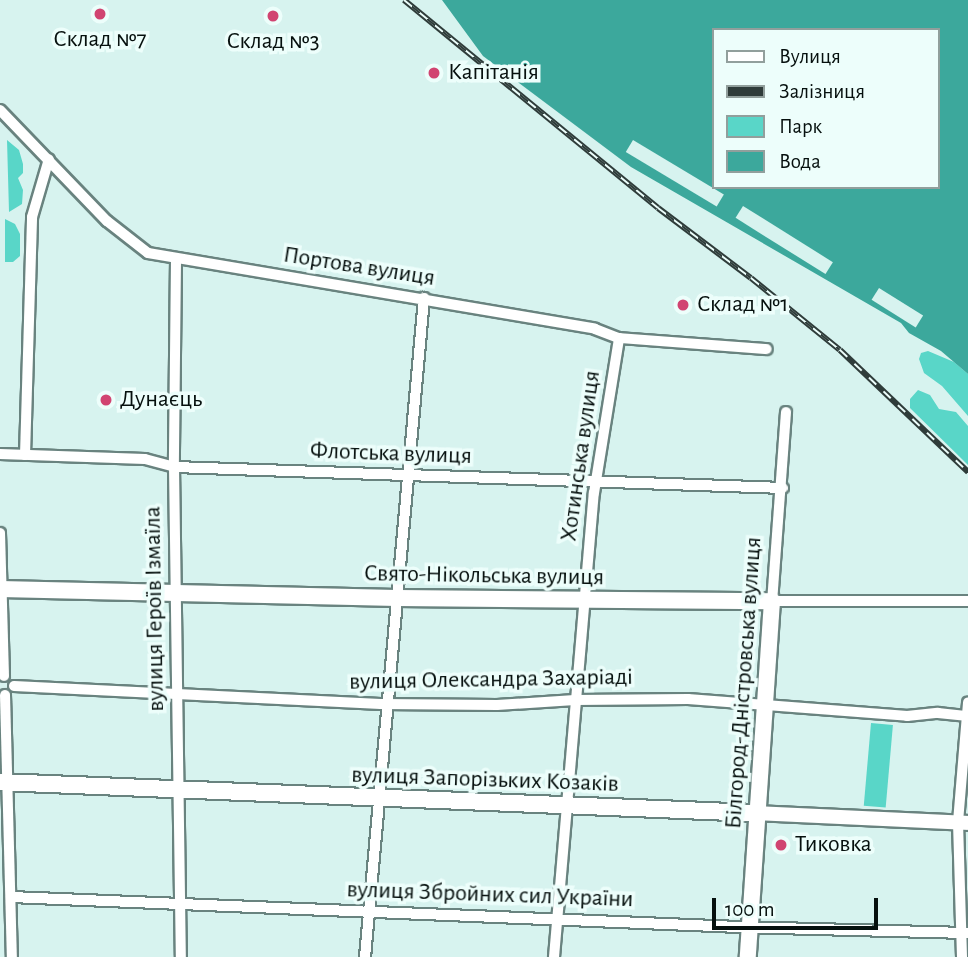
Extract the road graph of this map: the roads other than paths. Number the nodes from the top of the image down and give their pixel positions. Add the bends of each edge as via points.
1 (0, 110) edge
2 (49, 159) junction
3 (176, 260) junction
4 (424, 299) junction
5 (620, 338) junction
6 (767, 349) dead end
7 (786, 412) dead end
8 (0, 454) edge
9 (25, 455) junction
10 (174, 467) junction
11 (410, 476) junction
12 (595, 482) junction
13 (783, 488) junction
14 (0, 533) edge
15 (1, 589) edge
16 (177, 592) junction
17 (397, 598) junction
18 (586, 600) junction
19 (772, 601) junction
20 (968, 601) edge
21 (2, 678) edge
22 (14, 686) junction
23 (2, 693) edge
24 (178, 694) junction
25 (575, 700) junction
26 (968, 702) edge
27 (388, 704) junction
28 (764, 705) junction
29 (967, 716) edge
30 (4, 782) edge
31 (179, 790) junction
32 (378, 799) junction
33 (566, 807) junction
34 (757, 813) junction
35 (963, 822) edge
36 (11, 897) junction
37 (181, 906) junction
38 (369, 911) junction
39 (556, 919) junction
40 (749, 928) junction
41 (964, 933) edge
42 (12, 957) edge
43 (181, 957) edge
44 (365, 957) edge
45 (554, 957) edge
46 (748, 957) edge
47 (962, 957) edge

1 - 2 street, Портова вулиця
2 - 3 street, Портова вулиця via 130,241 148,253
2 - 9 street via 32,218
3 - 4 street, Портова вулиця
3 - 10 street, вулиця Героїв Ізмаїла
4 - 5 street, Портова вулиця via 595,329
4 - 11 street
5 - 6 street, Портова вулиця
5 - 12 street, Хотинська вулиця
7 - 13 street, Білгород-Дністровська вулиця
8 - 9 street, Флотська вулиця
9 - 10 street, Флотська вулиця via 145,459
10 - 11 street, Флотська вулиця
10 - 16 street, вулиця Героїв Ізмаїла
11 - 12 street, Флотська вулиця
11 - 17 street
12 - 13 street, Флотська вулиця
12 - 18 street, Хотинська вулиця
13 - 19 street, Білгород-Дністровська вулиця
14 - 15 street
15 - 16 main road, Свято-Нікольська вулиця
15 - 21 street
16 - 17 main road, Свято-Нікольська вулиця
16 - 24 street, вулиця Героїв Ізмаїла
17 - 18 main road, Свято-Нікольська вулиця
17 - 27 street
18 - 19 main road, Свято-Нікольська вулиця
18 - 25 street, Хотинська вулиця
19 - 20 street, Свято-Нікольська вулиця
19 - 28 main road, Білгород-Дністровська вулиця
21 - 22 street
22 - 23 street
22 - 24 street, вулиця Олександра Захаріаді
23 - 30 street
24 - 27 street, вулиця Олександра Захаріаді
24 - 31 street, вулиця Героїв Ізмаїла
25 - 27 street, вулиця Олександра Захаріаді
25 - 28 street, вулиця Олександра Захаріаді via 688,699
25 - 33 street, Хотинська вулиця
26 - 29 street
27 - 32 street
28 - 29 street, вулиця Олександра Захаріаді
28 - 34 main road, Білгород-Дністровська вулиця
29 - 35 street
30 - 31 main road, вулиця Запорізьких Козаків
30 - 36 street
31 - 32 main road, вулиця Запорізьких Козаків
31 - 37 street, вулиця Героїв Ізмаїла
32 - 33 main road, вулиця Запорізьких Козаків
32 - 38 street
33 - 34 main road, вулиця Запорізьких Козаків
33 - 39 street, Хотинська вулиця
34 - 35 street, вулиця Запорізьких Козаків
34 - 40 main road, Білгород-Дністровська вулиця
35 - 41 street
36 - 37 street, вулиця Збройних сил України
36 - 42 street
37 - 38 street, вулиця Збройних сил України
37 - 43 street, вулиця Героїв Ізмаїла
38 - 39 street, вулиця Збройних сил України
38 - 44 street
39 - 40 street, вулиця Збройних сил України
39 - 45 street, Хотинська вулиця
40 - 41 street, вулиця Збройних сил України
40 - 46 main road, Білгород-Дністровська вулиця
41 - 47 street

